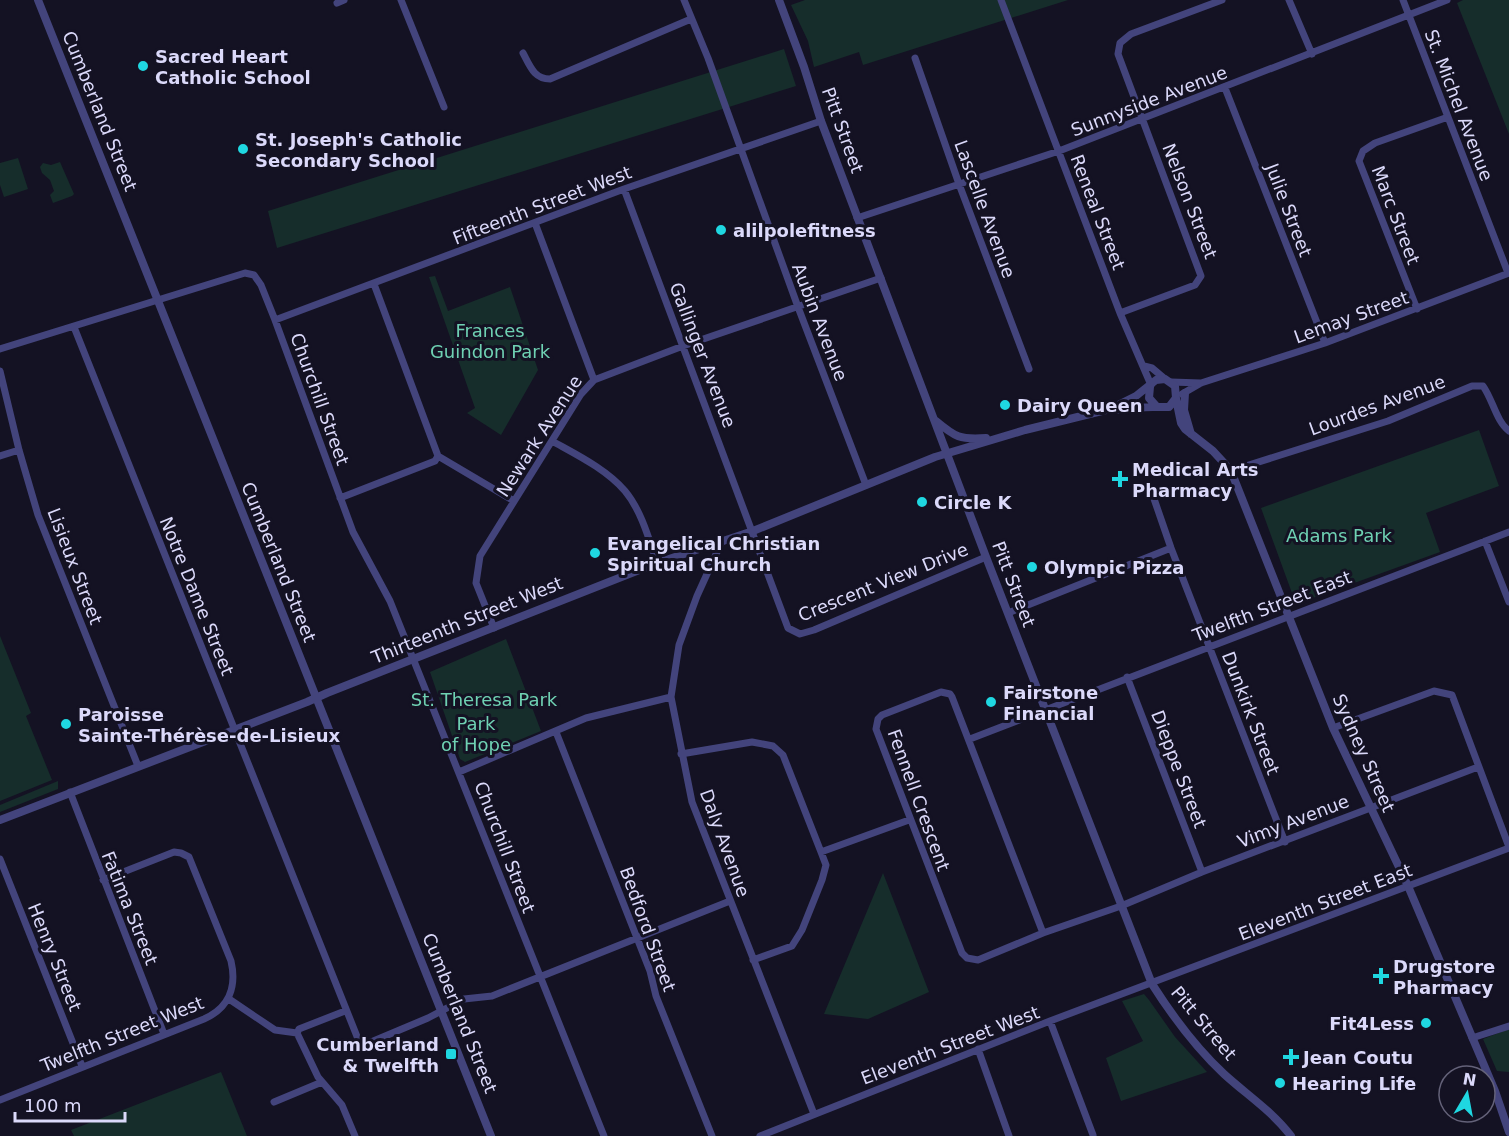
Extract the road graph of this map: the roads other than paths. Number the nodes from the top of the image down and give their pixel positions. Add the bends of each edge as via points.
1 (38, 0) edge
2 (401, 0) edge
3 (684, 0) edge
4 (778, 0) edge
5 (1001, 0) edge
6 (1222, 0) edge
7 (1289, 0) edge
8 (1403, 0) edge
9 (1447, 0) edge
10 (1409, 15) junction
11 (691, 19) junction
12 (523, 53) dead end
13 (1312, 54) junction
14 (915, 58) dead end
15 (1225, 88) junction
16 (444, 107) dead end
17 (1448, 117) junction
18 (1143, 120) junction
19 (821, 121) junction
20 (740, 151) junction
21 (1059, 152) junction
22 (959, 184) junction
23 (624, 189) junction
24 (857, 218) junction
25 (535, 223) junction
26 (1508, 273) edge
27 (881, 278) junction
28 (374, 284) junction
29 (158, 300) junction
30 (798, 307) junction
31 (1418, 309) junction
32 (1120, 313) junction
33 (275, 320) junction
34 (74, 327) junction
35 (1325, 343) junction
36 (684, 346) junction
37 (0, 349) edge
38 (1144, 366) junction
39 (1029, 369) dead end
40 (0, 371) edge
41 (594, 380) junction
42 (1168, 380) junction
43 (1201, 383) junction
44 (1150, 386) junction
45 (1179, 396) junction
46 (1157, 407) junction
47 (1110, 409) junction
48 (936, 421) junction
49 (1509, 431) edge
50 (1001, 437) junction
51 (552, 441) junction
52 (19, 450) junction
53 (946, 453) junction
54 (0, 456) edge
55 (438, 456) junction
56 (1230, 471) junction
57 (866, 485) junction
58 (1152, 493) dead end
59 (340, 498) junction
60 (514, 501) junction
61 (753, 531) junction
62 (1509, 532) edge
63 (722, 541) junction
64 (1485, 541) junction
65 (1171, 548) junction
66 (986, 557) junction
67 (657, 563) junction
68 (1509, 602) edge
69 (1008, 613) junction
70 (1289, 616) junction
71 (494, 628) junction
72 (1209, 646) junction
73 (413, 659) junction
74 (1127, 677) junction
75 (671, 697) junction
76 (316, 698) junction
77 (1045, 708) junction
78 (1333, 728) junction
79 (234, 729) junction
80 (556, 732) junction
81 (970, 739) junction
82 (681, 754) junction
83 (138, 766) junction
84 (1478, 766) junction
85 (459, 772) junction
86 (70, 792) junction
87 (1370, 807) junction
88 (0, 820) edge
89 (909, 820) junction
90 (1285, 842) junction
91 (1509, 848) edge
92 (821, 852) junction
93 (0, 859) edge
94 (1202, 872) junction
95 (103, 880) junction
96 (1408, 886) junction
97 (730, 901) junction
98 (1120, 906) junction
99 (1043, 933) junction
100 (637, 938) junction
101 (753, 960) junction
102 (540, 977) junction
103 (1152, 984) junction
104 (229, 999) junction
105 (441, 1010) junction
106 (345, 1011) junction
107 (1050, 1022) junction
108 (1509, 1026) edge
109 (297, 1033) junction
110 (164, 1034) junction
111 (1472, 1038) junction
112 (978, 1049) junction
113 (82, 1066) junction
114 (322, 1082) junction
115 (0, 1100) edge
116 (274, 1102) dead end
117 (814, 1114) junction
118 (1509, 1132) edge
119 (1093, 1135) edge
120 (354, 1136) edge
121 (491, 1136) edge
122 (604, 1136) edge
123 (712, 1136) edge
124 (760, 1136) edge
125 (1009, 1136) edge
126 (1291, 1136) edge

1 - 29 street, Cumberland Street
2 - 16 street
3 - 11 street, Aubin Avenue
4 - 19 street, Pitt Street
5 - 21 street, Reneal Street
6 - 18 street, Nelson Street via 1131,34 1120,43 1118,54
7 - 13 street
8 - 10 street, St. Michel Avenue
9 - 10 street, Sunnyside Avenue
10 - 13 street, Sunnyside Avenue
10 - 17 street, St. Michel Avenue
11 - 12 street via 550,79 534,73
11 - 20 street, Aubin Avenue
13 - 15 street, Sunnyside Avenue
14 - 22 street, Lascelle Avenue
15 - 18 street, Sunnyside Avenue
15 - 35 street, Julie Street
17 - 26 street, St. Michel Avenue
17 - 31 street, Marc Street via 1375,143 1363,151 1359,161
18 - 21 street, Sunnyside Avenue
18 - 32 street, Nelson Street via 1200,276 1195,285
19 - 20 street, Fifteenth Street West
19 - 24 street, Pitt Street
20 - 23 street, Fifteenth Street West
20 - 30 street, Aubin Avenue
21 - 22 street, Sunnyside Avenue
21 - 32 street, Reneal Street
22 - 24 street, Sunnyside Avenue
22 - 39 street, Lascelle Avenue
23 - 25 street, Fifteenth Street West
23 - 36 street, Gallinger Avenue
24 - 27 street, Pitt Street
25 - 28 street, Fifteenth Street West
25 - 41 street, Newark Avenue
26 - 31 street, Lemay Street
27 - 30 street
27 - 48 street, Pitt Street
28 - 33 street, Fifteenth Street West
28 - 55 street
29 - 33 street, Churchill Street via 250,274 261,285
29 - 34 street
29 - 76 street, Cumberland Street
30 - 36 street
30 - 57 street, Aubin Avenue
31 - 35 street, Lemay Street
32 - 38 street, Reneal Street
33 - 59 street, Churchill Street
34 - 37 street
34 - 79 street, Notre Dame Street
35 - 43 street, Lemay Street
36 - 41 street
36 - 61 street, Gallinger Avenue
38 - 42 street
38 - 44 street, Reneal Street
40 - 52 street, Lisieux Street
41 - 51 street, Newark Avenue
42 - 43 street, Lemay Street
42 - 44 street via 1156,380
42 - 45 street
43 - 45 street, Lemay Street
44 - 46 street via 1149,398
44 - 47 street
45 - 46 street via 1169,407
45 - 56 street, Sydney Street via 1181,423
46 - 47 street
47 - 50 street
48 - 50 street via 966,439
48 - 53 street, Pitt Street
49 - 56 street, Lourdes Avenue via 1483,386 1472,386 1388,421
50 - 53 street, Thirteenth Street West
51 - 60 street, Newark Avenue
51 - 67 street via 600,469 624,490
52 - 54 street
52 - 83 street, Lisieux Street via 38,515
53 - 57 street, Thirteenth Street West
53 - 66 street, Pitt Street
55 - 59 street via 435,461
55 - 60 street
56 - 70 street, Sydney Street
57 - 61 street, Thirteenth Street West
58 - 65 street, Dunkirk Street
59 - 73 street, Churchill Street via 352,532 390,601
60 - 71 street, Newark Avenue via 480,556 476,583
61 - 63 street, Thirteenth Street West
61 - 66 street, Crescent View Drive via 788,628 800,634
62 - 64 street, Twelfth Street East
63 - 67 street, Thirteenth Street West
63 - 75 street, Daly Avenue via 679,645
64 - 68 street
64 - 70 street, Twelfth Street East
65 - 69 street
65 - 72 street, Dunkirk Street
66 - 69 street, Pitt Street
67 - 71 street, Thirteenth Street West
69 - 77 street, Pitt Street
70 - 72 street, Twelfth Street East
70 - 78 street, Sydney Street
71 - 73 street, Thirteenth Street West
72 - 74 street, Twelfth Street East
72 - 90 street, Dunkirk Street
73 - 76 street, Thirteenth Street West
73 - 85 street, Churchill Street
74 - 77 street, Twelfth Street East
74 - 94 street, Dieppe Street
75 - 80 street via 586,718
75 - 82 street, Daly Avenue
76 - 79 street, Thirteenth Street West
76 - 105 street, Cumberland Street
77 - 81 street
77 - 98 street, Pitt Street
78 - 84 street via 1434,691 1444,692 1452,695
78 - 87 street, Sydney Street
79 - 83 street, Thirteenth Street West
79 - 106 street, Notre Dame Street
80 - 85 street
80 - 100 street, Bedford Street
81 - 89 street, Fennell Crescent via 952,697 945,692 878,719 876,729
81 - 99 street, Fennell Crescent
82 - 92 street via 752,742 773,746 783,755
82 - 97 street, Daly Avenue via 692,802
83 - 86 street, Thirteenth Street West
84 - 87 street, Vimy Avenue
84 - 91 street
85 - 102 street, Churchill Street
86 - 88 street, Thirteenth Street West
86 - 95 street, Fatima Street
87 - 90 street, Vimy Avenue
87 - 96 street, Sydney Street
89 - 92 street
89 - 99 street, Fennell Crescent via 967,958 978,960
90 - 94 street, Vimy Avenue
91 - 96 street, Eleventh Street East
92 - 101 street via 826,866 822,880 792,946
93 - 113 street, Henry Street
94 - 98 street, Vimy Avenue
95 - 104 street via 174,852 189,857 231,961 234,978
95 - 110 street, Fatima Street
96 - 103 street, Eleventh Street East
96 - 111 street, Sydney Street
97 - 100 street
97 - 101 street, Daly Avenue
98 - 99 street, Fennell Crescent
98 - 103 street, Pitt Street
100 - 102 street
100 - 123 street, Bedford Street
101 - 117 street, Daly Avenue
102 - 105 street via 492,996 464,999
102 - 122 street, Churchill Street
103 - 107 street, Eleventh Street West
103 - 126 street, Pitt Street via 1198,1048 1280,1121
104 - 109 street, Twelfth Street West via 275,1030
104 - 110 street, Twelfth Street West via 210,1016
105 - 106 street, Notre Dame Street via 371,1042 358,1039
105 - 121 street, Cumberland Street
106 - 109 street
107 - 112 street, Eleventh Street West
107 - 119 street
108 - 111 street
109 - 114 street
110 - 113 street, Twelfth Street West
111 - 118 street, Sydney Street
112 - 117 street, Eleventh Street West
112 - 125 street
113 - 115 street, Twelfth Street West
114 - 116 street
114 - 120 street via 342,1105
117 - 124 street, Eleventh Street West

